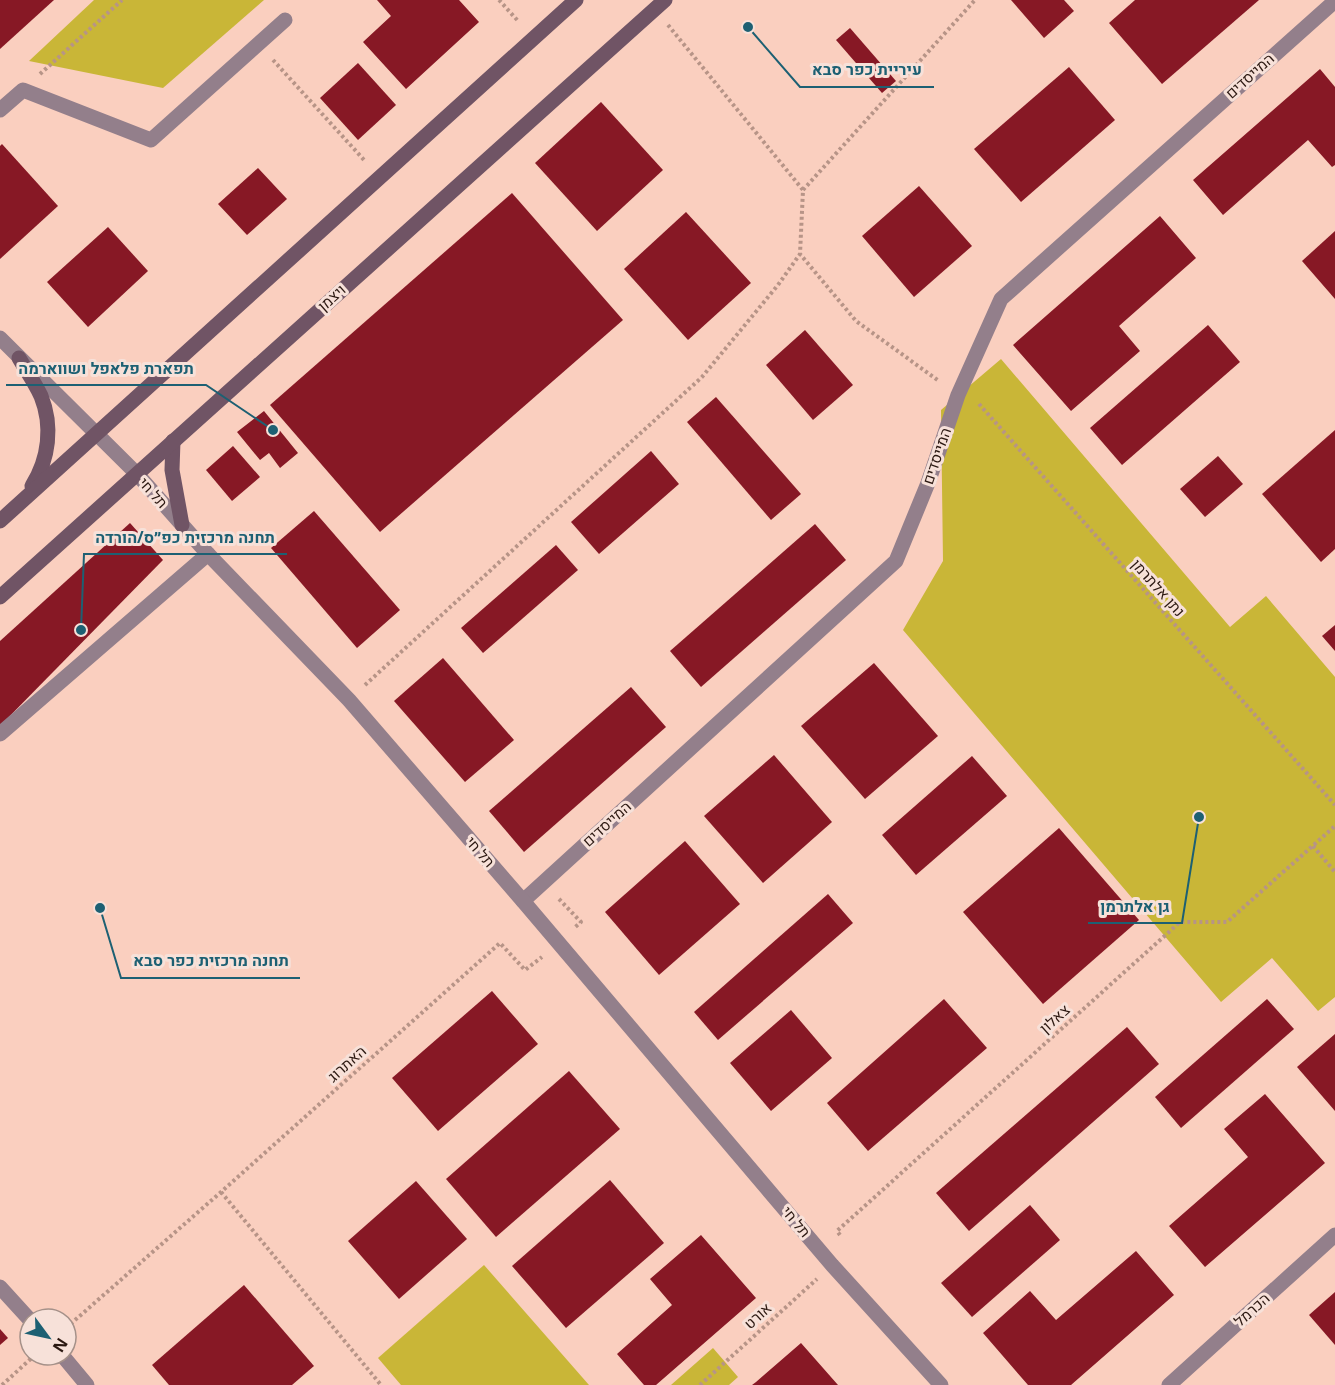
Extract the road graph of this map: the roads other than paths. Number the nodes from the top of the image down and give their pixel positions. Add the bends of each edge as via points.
1 (576, 0) edge
2 (1335, 1) edge
3 (660, 4) edge
4 (285, 20) dead end
5 (0, 110) edge
6 (0, 338) edge
7 (19, 358) junction
8 (96, 433) junction
9 (173, 441) junction
10 (137, 474) junction
11 (22, 501) junction
12 (0, 521) edge
13 (182, 525) junction
14 (208, 554) junction
15 (0, 597) edge
16 (0, 735) edge
17 (523, 901) junction
18 (1335, 1235) edge
19 (0, 1287) edge
20 (18, 1307) edge
21 (72, 1367) edge
22 (87, 1385) edge
23 (941, 1385) edge
24 (1169, 1385) edge

1 - 8 main road
2 - 17 street, המייסדים via 1001,299 958,395 896,561
3 - 9 main road, ויצמן
4 - 5 street via 151,140 23,90
6 - 7 street, תל חי
7 - 8 street, תל חי
7 - 11 main road via 40,395 47,416 48,440 44,462
8 - 10 street, תל חי
8 - 11 main road
9 - 10 main road, ויצמן
9 - 13 main road via 172,470
10 - 13 street, תל חי
10 - 15 main road, ויצמן
11 - 12 main road
13 - 14 street, תל חי
14 - 16 street
14 - 17 street, תל חי via 349,700
17 - 23 street, תל חי via 832,1265
18 - 24 street, הכרמל
19 - 20 street
21 - 22 street

